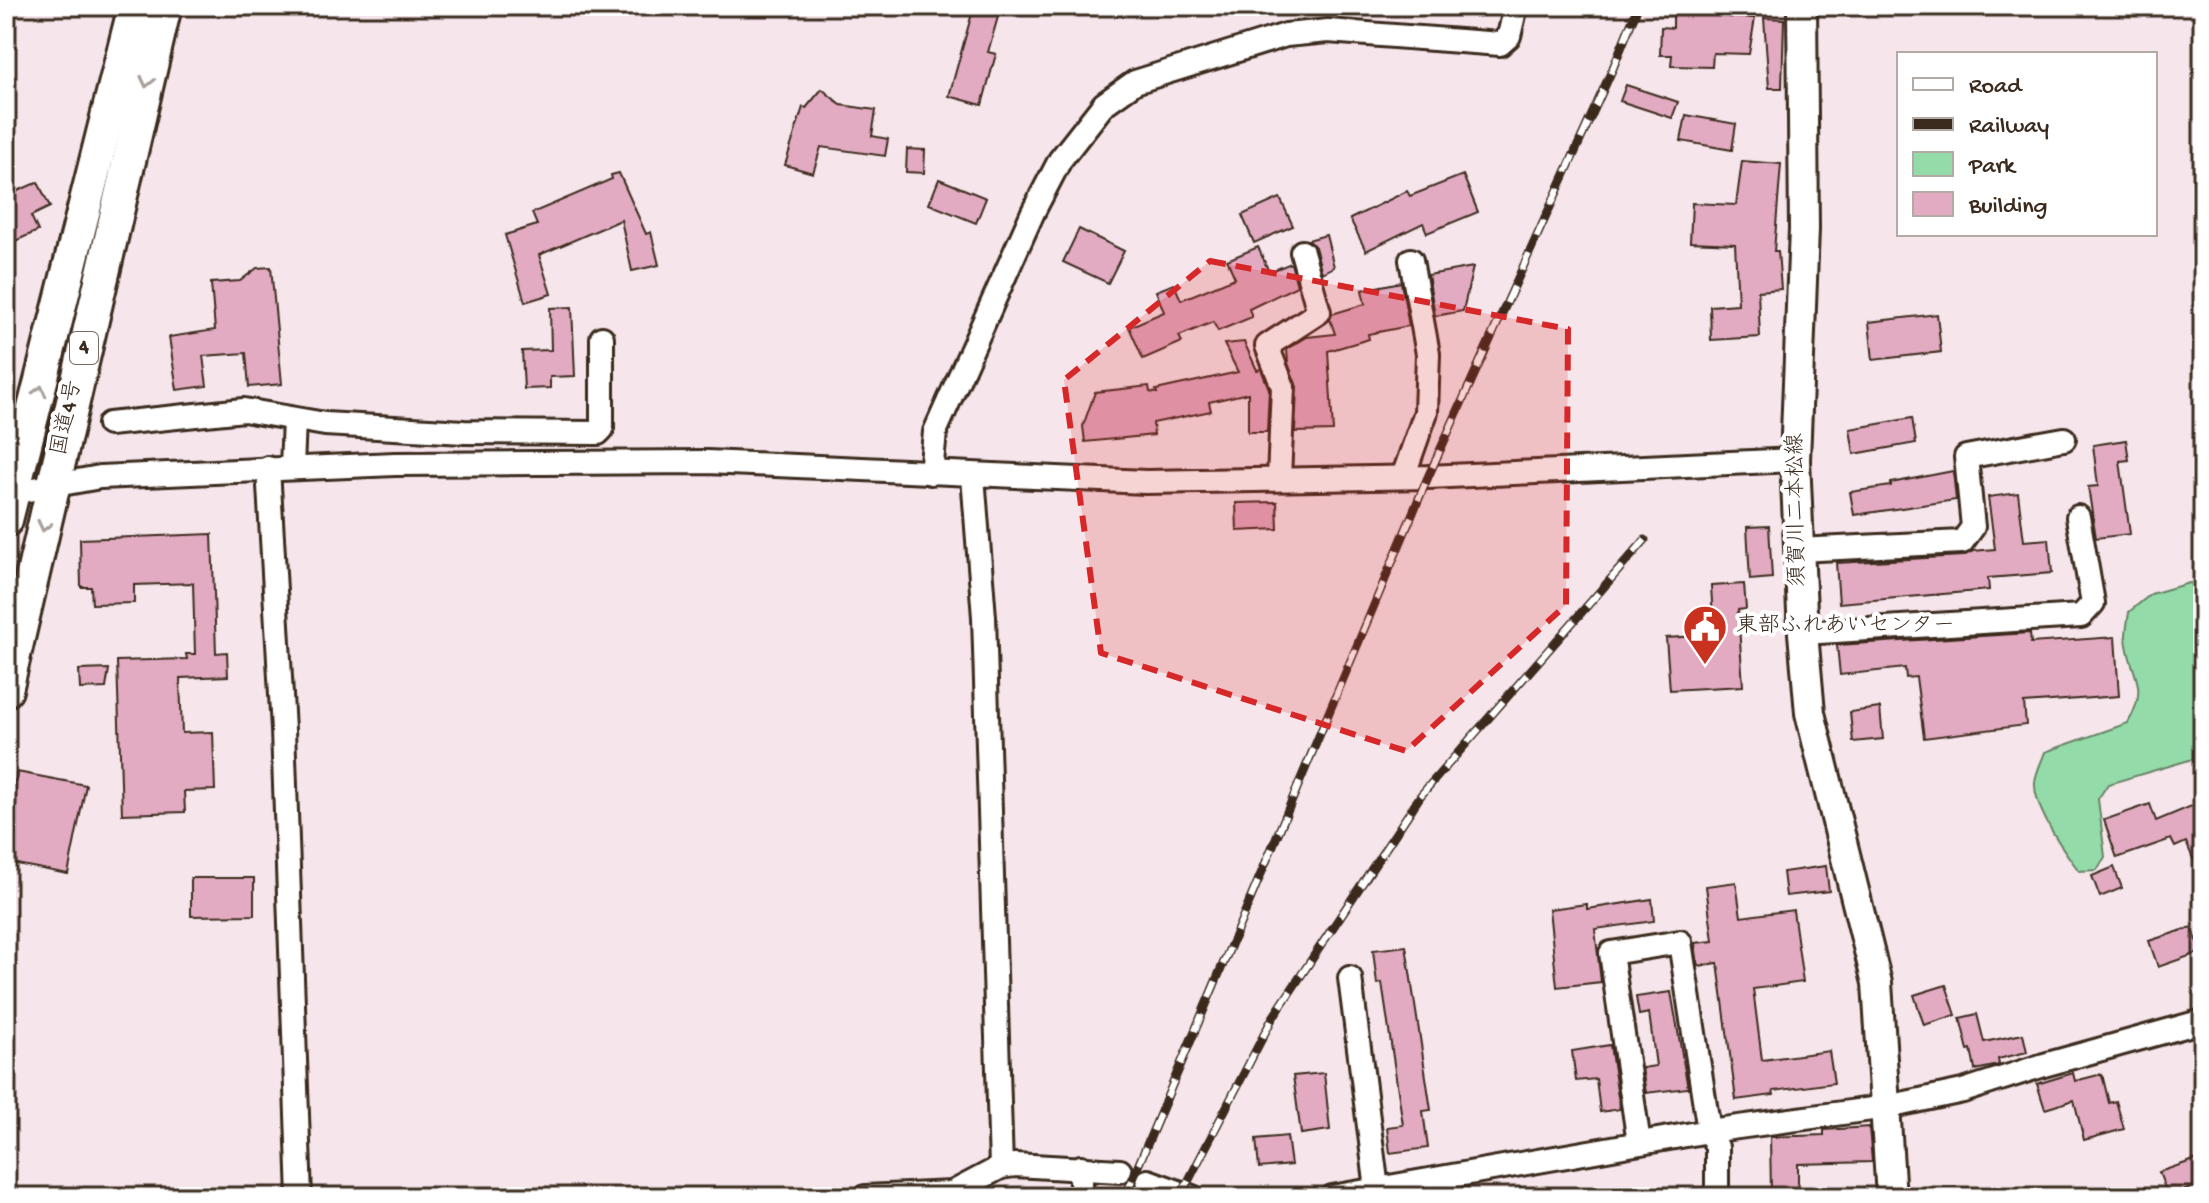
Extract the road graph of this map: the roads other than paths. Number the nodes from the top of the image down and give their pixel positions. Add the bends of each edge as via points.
1 (135, 6) edge
2 (165, 6) edge
3 (1516, 6) edge
4 (1802, 6) edge
5 (1302, 252) dead end
6 (1411, 260) dead end
7 (602, 338) dead end
8 (294, 420) junction
9 (109, 424) dead end
10 (2064, 439) dead end
11 (1795, 460) junction
12 (292, 467) junction
13 (268, 468) junction
14 (931, 473) junction
15 (973, 476) junction
16 (1403, 477) junction
17 (1279, 478) junction
18 (54, 485) junction
19 (9, 502) edge
20 (2078, 517) dead end
21 (1798, 550) junction
22 (1803, 633) junction
23 (6, 690) edge
24 (1350, 978) dead end
25 (2203, 1021) edge
26 (1887, 1107) junction
27 (1709, 1131) junction
28 (1639, 1143) junction
29 (1001, 1167) junction
30 (1081, 1167) junction
31 (1120, 1171) dead end
32 (1148, 1181) dead end
33 (1377, 1189) junction
34 (300, 1197) edge
35 (865, 1197) edge
36 (1081, 1197) edge
37 (1192, 1197) edge
38 (1332, 1197) edge
39 (1717, 1197) edge
40 (1891, 1197) edge

19 -> 1 highway, 国道4号 / 4
2 -> 18 highway, 国道4号 / 4
3 - 14 street via 1509,36 1500,44 1328,31 1286,35 1135,82 1104,104 1060,160 1033,212 935,432
4 - 11 main road, 須賀川二本松線 via 1804,229
5 - 17 street via 1319,312 1267,346 1283,387
6 - 16 street via 1428,354 1426,412
7 - 8 street via 598,433 464,432
8 - 9 street via 244,410
8 - 12 street
10 - 21 street via 1966,457 1973,527 1962,542
11 - 16 street
11 - 21 main road, 須賀川二本松線
12 - 13 street
12 - 14 street via 707,462
13 - 18 street via 100,477
13 - 34 street
14 - 15 street
15 - 17 street via 1146,482
15 - 29 street via 984,617
16 - 17 street
18 - 19 street
18 -> 23 highway, 国道4号 / 4
20 - 22 street via 2093,603 2081,616
21 - 22 main road, 須賀川二本松線
22 - 26 main road, 須賀川二本松線 via 1810,713 1877,983
24 - 33 street
25 - 26 street via 1963,1091
26 - 27 street
26 - 40 main road, 須賀川二本松線
27 - 28 street
27 - 28 street via 1680,942 1611,953
27 - 39 street via 1717,1147
28 - 33 street
29 - 30 street
29 - 35 street via 952,1193
30 - 31 street
30 - 36 street
32 - 37 street
33 - 38 street

